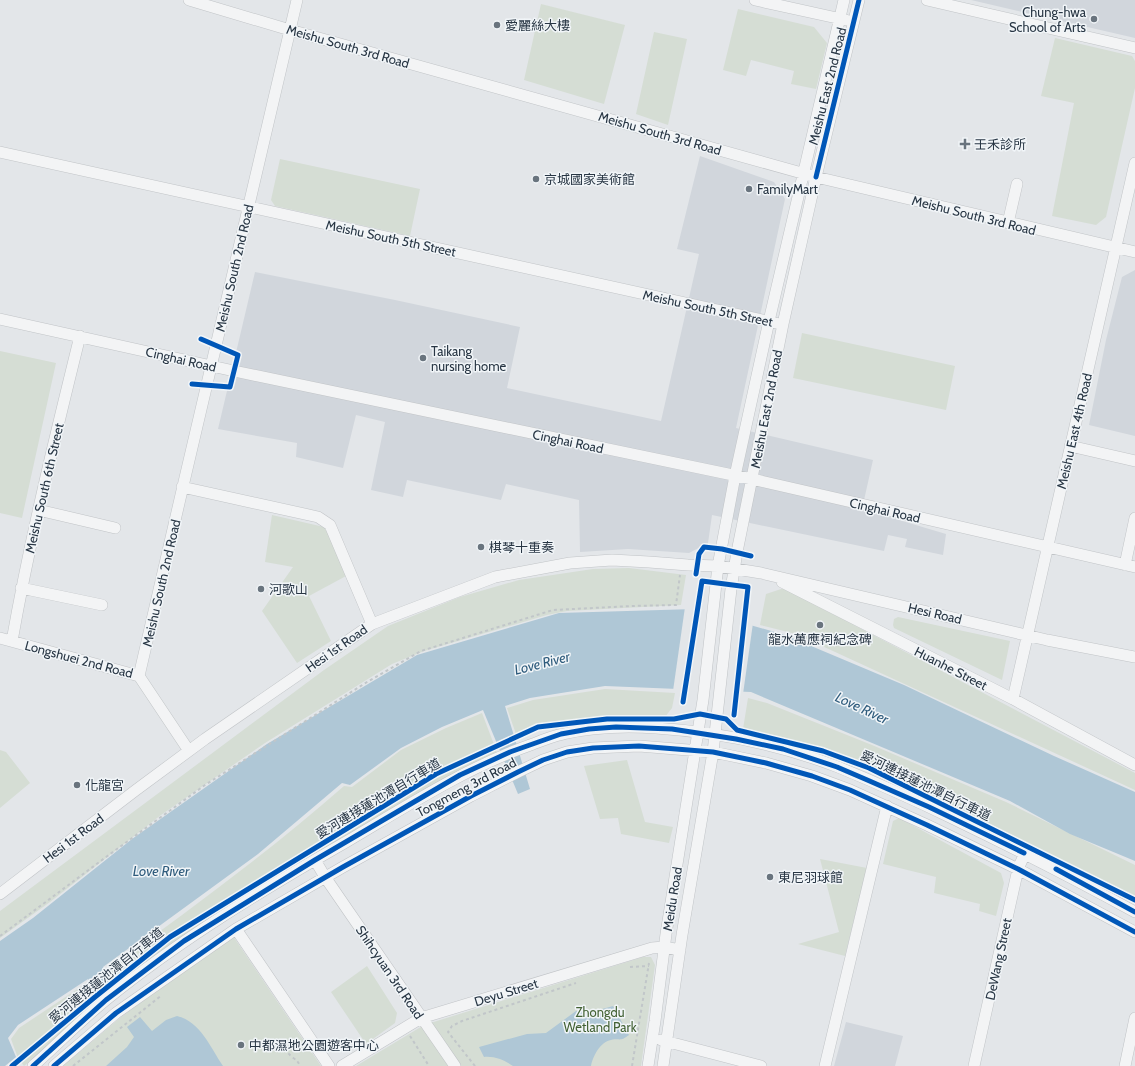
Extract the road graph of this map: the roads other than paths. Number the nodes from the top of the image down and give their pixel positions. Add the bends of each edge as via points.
1 (189, 0) edge
2 (297, 0) edge
3 (755, 0) edge
4 (844, 0) edge
5 (859, 0) edge
6 (927, 0) edge
7 (840, 19) junction
8 (854, 22) junction
9 (290, 30) junction
10 (1135, 48) edge
11 (0, 152) edge
12 (1135, 163) edge
13 (803, 173) junction
14 (816, 177) junction
15 (1017, 184) dead end
16 (248, 207) junction
17 (1008, 223) junction
18 (1116, 248) junction
19 (1135, 252) edge
20 (0, 318) edge
21 (769, 321) junction
22 (783, 324) junction
23 (80, 336) junction
24 (211, 366) junction
25 (1070, 446) junction
26 (1135, 461) edge
27 (735, 476) junction
28 (752, 479) junction
29 (182, 487) junction
30 (38, 510) junction
31 (1135, 518) edge
32 (115, 528) dead end
33 (1047, 547) junction
34 (718, 566) junction
35 (1130, 566) edge
36 (734, 568) junction
37 (765, 574) junction
38 (21, 588) junction
39 (102, 605) dead end
40 (372, 624) junction
41 (1027, 635) junction
42 (0, 638) edge
43 (12, 641) junction
44 (1135, 657) edge
45 (140, 676) junction
46 (1013, 699) junction
47 (616, 727) junction
48 (697, 732) junction
49 (714, 735) junction
50 (619, 746) junction
51 (695, 750) junction
52 (189, 751) junction
53 (713, 752) junction
54 (1135, 765) edge
55 (887, 806) junction
56 (1025, 854) junction
57 (315, 860) junction
58 (1018, 869) junction
59 (325, 877) junction
60 (1, 892) edge
61 (1135, 912) edge
62 (236, 929) junction
63 (1135, 932) edge
64 (664, 947) junction
65 (680, 950) junction
66 (421, 1018) junction
67 (1135, 1018) edge
68 (652, 1038) junction
69 (667, 1041) junction
70 (33, 1066) edge
71 (54, 1066) edge
72 (329, 1066) edge
73 (342, 1066) edge
74 (455, 1066) edge
75 (648, 1066) edge
76 (663, 1066) edge
77 (761, 1066) edge
78 (825, 1066) edge
79 (974, 1066) edge
80 (1125, 1066) edge

1 - 9 street, Meishu South 3rd Road
2 - 9 street, Meishu South 2nd Road
3 - 7 street
4 - 7 street, Meishu East 2nd Road
5 - 8 street, Meishu East 2nd Road
6 - 10 street
7 - 8 street
7 - 13 street, Meishu East 2nd Road
8 - 14 street, Meishu East 2nd Road
9 - 13 street, Meishu South 3rd Road
9 - 16 street, Meishu South 2nd Road
11 - 16 street, Meishu South 5th Street
12 - 18 street, Meishu East 4th Road
13 - 14 street, Meishu South 3rd Road
13 - 21 street, Meishu East 2nd Road
14 - 17 street, Meishu South 3rd Road
14 - 22 street, Meishu East 2nd Road
15 - 17 street
16 - 21 street, Meishu South 5th Street
16 - 24 street, Meishu South 2nd Road
17 - 18 street, Meishu South 3rd Road
18 - 19 street, Meishu South 3rd Road
18 - 25 street, Meishu East 4th Road
20 - 23 street, Cinghai Road
21 - 22 street, Meishu South 5th Street
21 - 27 street, Meishu East 2nd Road
22 - 28 street, Meishu East 2nd Road
23 - 24 street, Cinghai Road
23 - 30 street, Meishu South 6th Street
24 - 27 street, Cinghai Road
24 - 29 street, Meishu South 2nd Road
25 - 26 street
25 - 33 street, Meishu East 4th Road
27 - 28 street, Cinghai Road
27 - 34 street, Meishu East 2nd Road
28 - 33 street, Cinghai Road
28 - 36 street, Meishu East 2nd Road
29 - 40 street via 318,517 330,526
29 - 45 street, Meishu South 2nd Road
30 - 32 street
30 - 38 street, Meishu South 6th Street
31 - 35 street
33 - 35 street, Cinghai Road
33 - 41 street, Meishu East 4th Road
34 - 36 street, Hesi 1st Road
34 - 40 street, Hesi 1st Road via 612,560 570,563 495,577
34 - 48 street, Meishu East 2nd Road
36 - 37 street, Hesi Road
36 - 49 street, Meishu East 2nd Road
37 - 41 street, Hesi Road
37 - 46 street, Huanhe Street
38 - 39 street
38 - 43 street, Meishu South 6th Street
40 - 52 street, Hesi 1st Road
41 - 44 street, Hesi Road
41 - 46 street, Meishu East 4th Road
42 - 43 street, Longshuei 2nd Road
43 - 45 street, Longshuei 2nd Road
45 - 52 street, Longshuei 2nd Road
46 - 54 street, Huanhe Street
47 - 48 street, Tongmeng 3rd Road
47 - 50 street
47 - 57 street, Tongmeng 3rd Road via 561,734 510,752 460,775
48 - 49 street, Tongmeng 3rd Road
48 - 51 street, Meidu Road
49 - 53 street, Meidu Road
49 - 56 street, Tongmeng 3rd Road via 783,749 837,767 929,807
50 - 51 street, Tongmeng 3rd Road
50 - 59 street, Tongmeng 3rd Road via 574,751 543,760 471,796
51 - 53 street, Tongmeng 3rd Road
51 - 64 street, Meidu Road
52 - 60 street, Hesi 1st Road
53 - 55 street, Tongmeng 3rd Road via 812,776
53 - 65 street, Meidu Road
55 - 58 street, Tongmeng 3rd Road
55 - 78 street
56 - 58 street, DeWang Street
56 - 61 street, Tongmeng 3rd Road
57 - 59 street, Shihcyuan 3rd Road
57 - 70 street, Tongmeng 3rd Road via 184,942 106,1000
58 - 63 street, Tongmeng 3rd Road
58 - 79 street, DeWang Street
59 - 62 street, Tongmeng 3rd Road
59 - 66 street, Shihcyuan 3rd Road
62 - 71 street, Tongmeng 3rd Road via 116,1013
62 - 72 street
64 - 65 street, Deyu Street
64 - 66 street, Deyu Street via 652,948
64 - 68 street, Meidu Road
65 - 69 street, Meidu Road
66 - 73 street, Deyu Street
66 - 74 street, Shihcyuan 3rd Road
67 - 80 street
68 - 69 street
68 - 75 street, Meidu Road
69 - 76 street, Meidu Road
69 - 77 street

